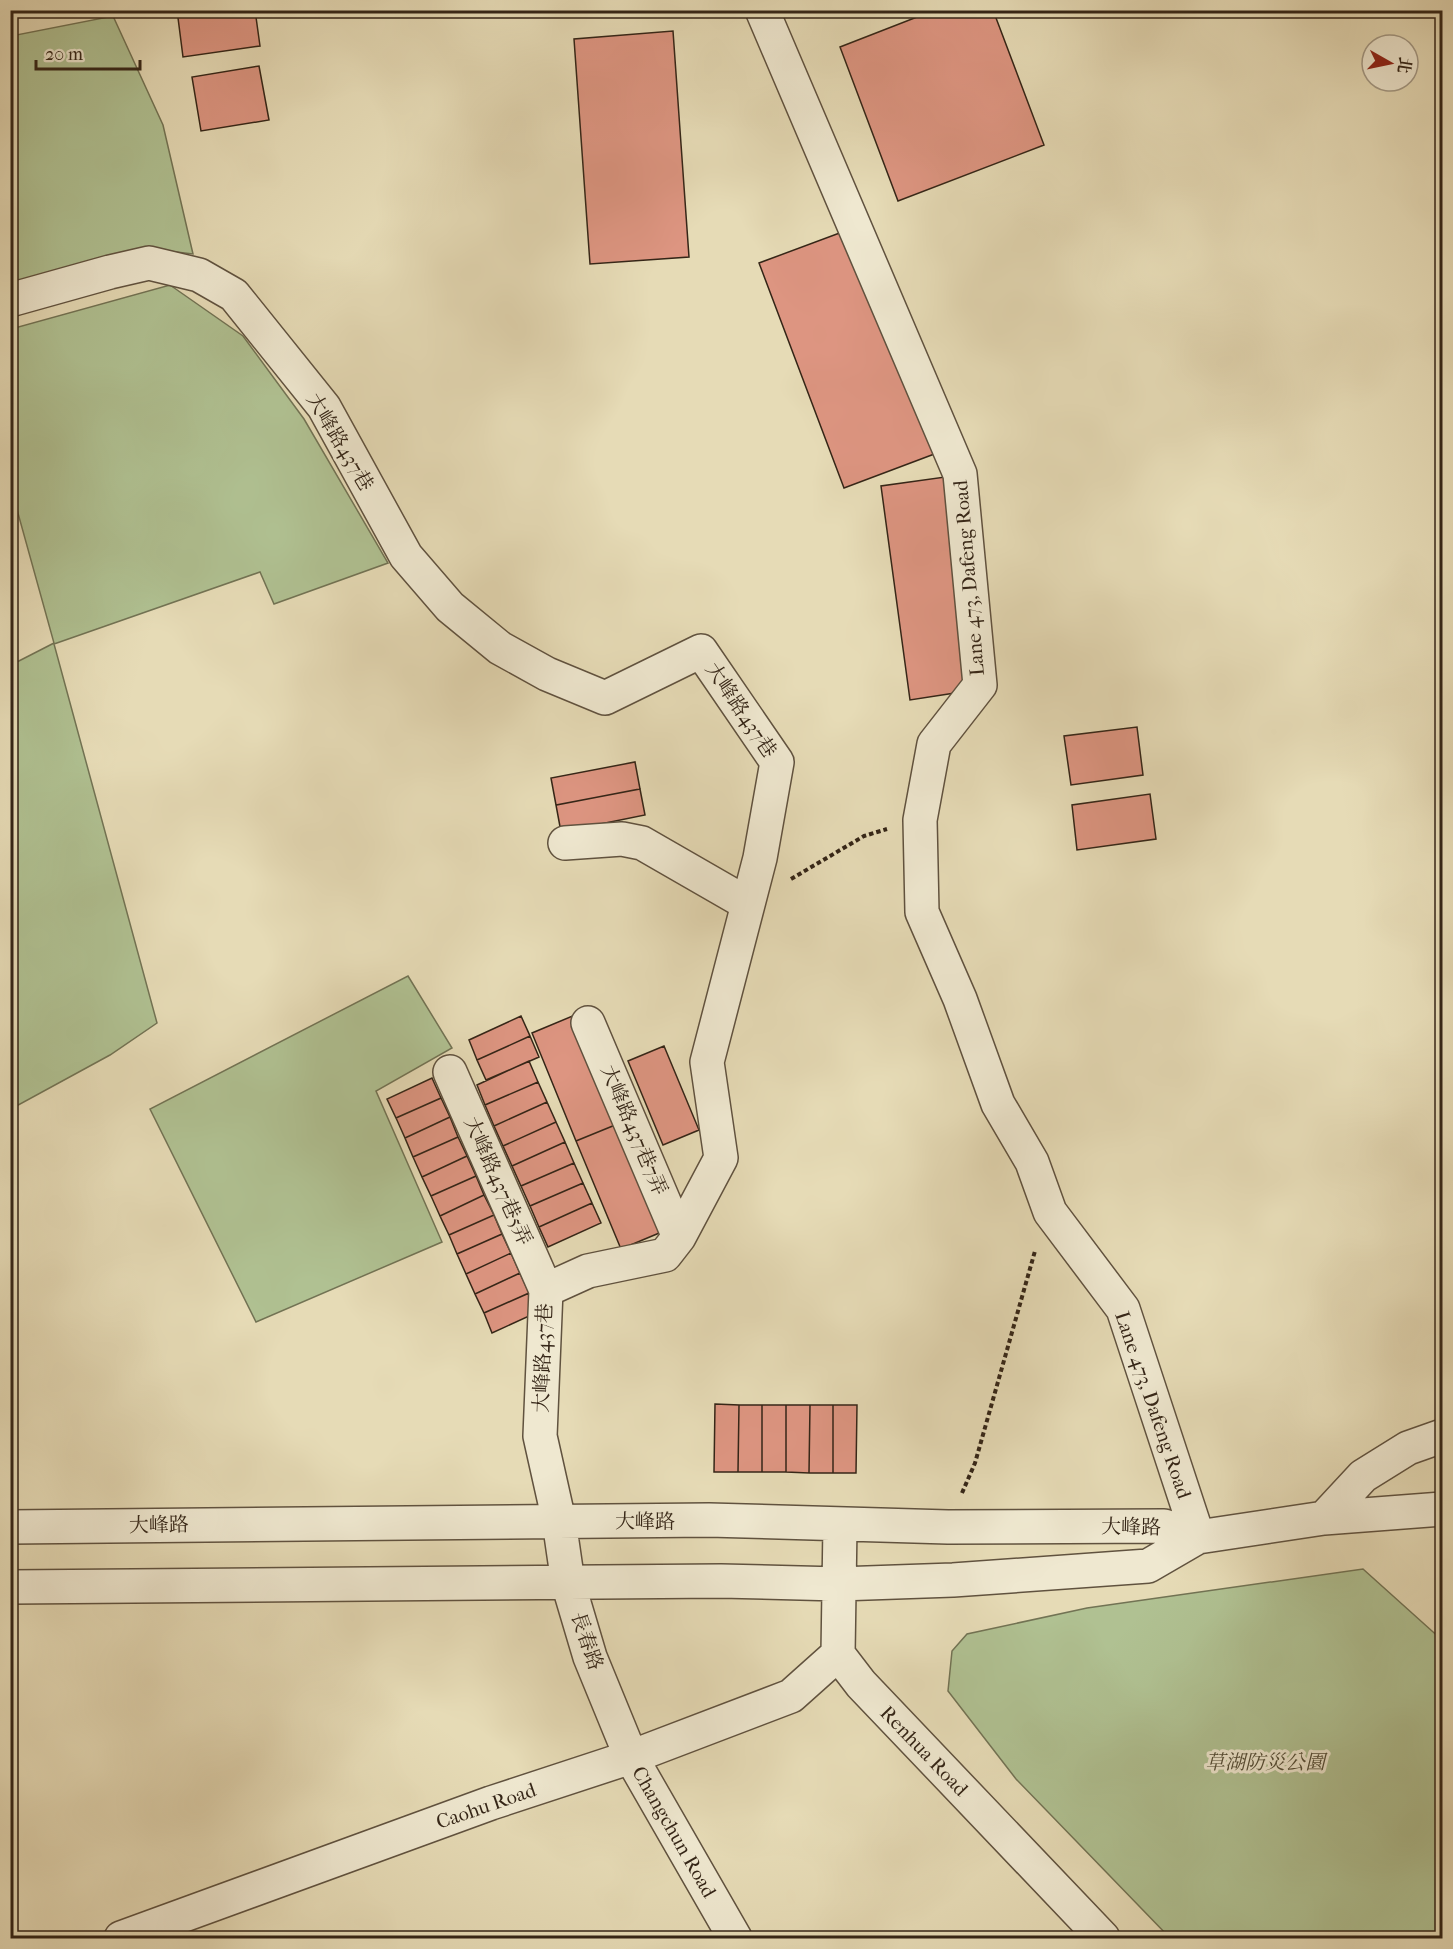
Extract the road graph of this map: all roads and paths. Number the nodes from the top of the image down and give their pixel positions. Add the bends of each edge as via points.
1 (762, 10) edge
2 (10, 300) edge
3 (920, 819) junction
4 (565, 843) dead end
5 (760, 858) junction
6 (748, 904) junction
7 (588, 1023) dead end
8 (450, 1072) dead end
9 (1050, 1212) junction
10 (679, 1237) junction
11 (546, 1290) junction
12 (1443, 1436) edge
13 (1443, 1509) edge
14 (1324, 1518) junction
15 (559, 1521) junction
16 (840, 1525) junction
17 (10, 1527) edge
18 (948, 1527) junction
19 (1198, 1537) junction
20 (568, 1583) junction
21 (839, 1584) junction
22 (10, 1587) edge
23 (838, 1654) junction
24 (631, 1757) junction
25 (121, 1938) edge
26 (735, 1938) edge
27 (1103, 1938) edge

1 - 3 street, Lane 473, Dafeng Road via 960,474 980,685 934,744
2 - 5 street, 大峰路437巷 via 148,263 199,275 234,295 324,408 406,556 450,607 500,648 547,674 605,698 701,651 777,762
3 - 5 path via 864,836 788,881
3 - 9 street, Lane 473, Dafeng Road via 922,912 960,999 998,1104 1032,1162
4 - 6 street via 622,839 642,843
5 - 6 street, 大峰路437巷
6 - 10 street, 大峰路437巷 via 707,1062 722,1158
7 - 10 street, 大峰路437巷7弄
8 - 11 street, 大峰路437巷5弄
9 - 18 path via 1030,1266 975,1463
9 - 19 street, Lane 473, Dafeng Road via 1123,1309
10 - 11 street, 大峰路437巷 via 664,1255 588,1271
11 - 15 street, 大峰路437巷 via 540,1436
12 - 14 street via 1408,1448 1363,1476
13 - 14 street
14 - 19 street
15 - 16 street, 大峰路 via 709,1520
15 - 17 street, 大峰路
15 - 20 street, 長春路
16 - 18 street, 大峰路
16 - 21 street
18 - 19 street, 大峰路 via 1164,1526
19 - 21 street, 大峰路 via 1148,1566
20 - 21 street, 大峰路
20 - 22 street, 大峰路
20 - 24 street, 長春路 via 590,1657
21 - 23 street
23 - 24 street, Caohu Road via 791,1696
23 - 27 street, Renhua Road via 861,1684
24 - 25 street, Caohu Road via 490,1803
24 - 26 street, Changchun Road

